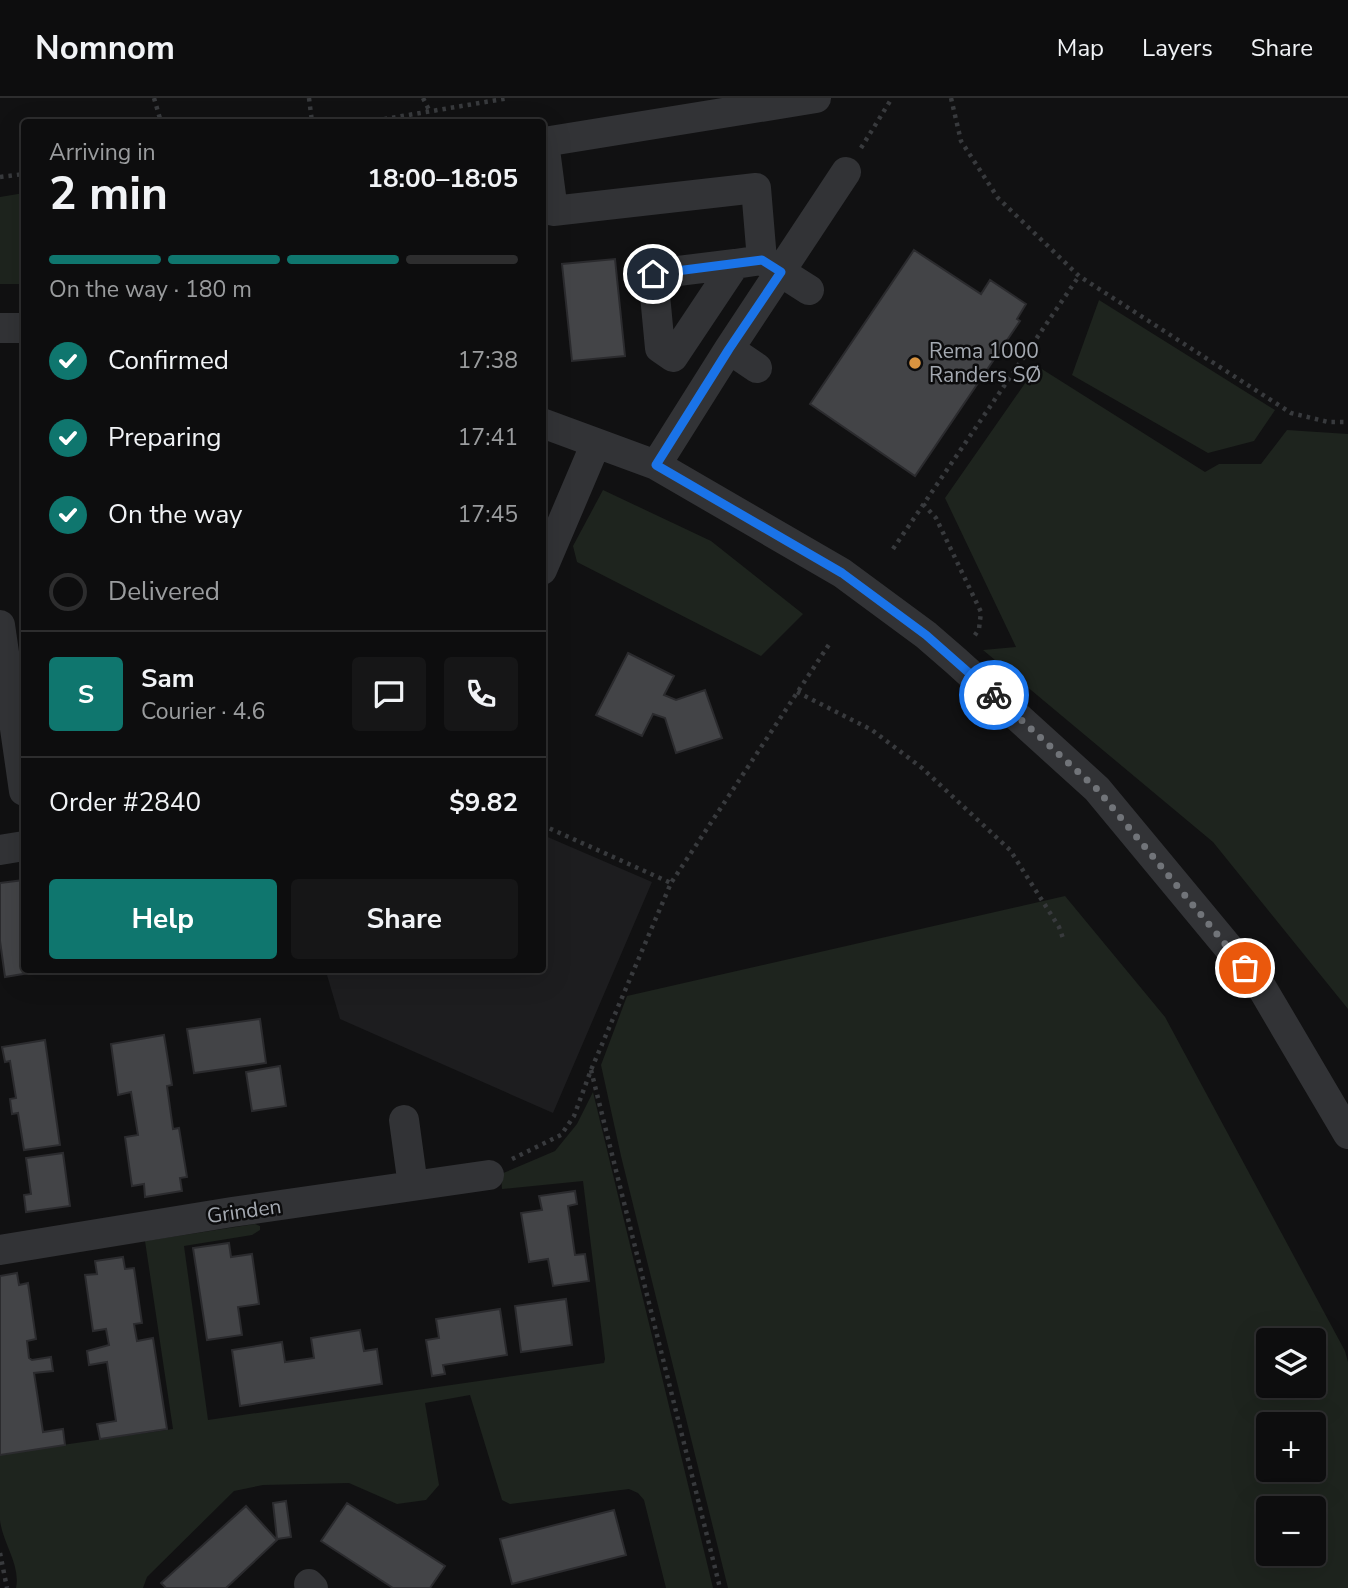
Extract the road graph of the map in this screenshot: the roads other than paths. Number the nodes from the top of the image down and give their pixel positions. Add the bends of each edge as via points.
1 (816, 98) edge
2 (546, 142) edge
3 (546, 157) edge
4 (846, 172) road end
5 (759, 265) junction
6 (809, 290) dead end
7 (0, 328) edge
8 (21, 328) edge
9 (729, 349) junction
10 (757, 368) dead end
11 (546, 424) edge
12 (596, 443) junction
13 (656, 465) junction
14 (546, 561) edge
15 (0, 625) edge
16 (21, 771) edge
17 (21, 846) edge
18 (0, 850) edge
19 (404, 1120) dead end
20 (1348, 1134) edge
21 (489, 1175) road end
22 (413, 1186) junction
23 (0, 1250) edge

1 - 2 street
3 - 5 street via 553,211 756,188
4 - 5 street
5 - 6 street
5 - 9 street
7 - 8 street
9 - 10 street
9 - 13 street
11 - 12 street
12 - 13 street
12 - 14 street
13 - 20 street via 842,573 926,635 1097,789 1262,988
15 - 16 street
17 - 18 street
19 - 22 street
21 - 22 street, Grinden
22 - 23 street, Grinden

